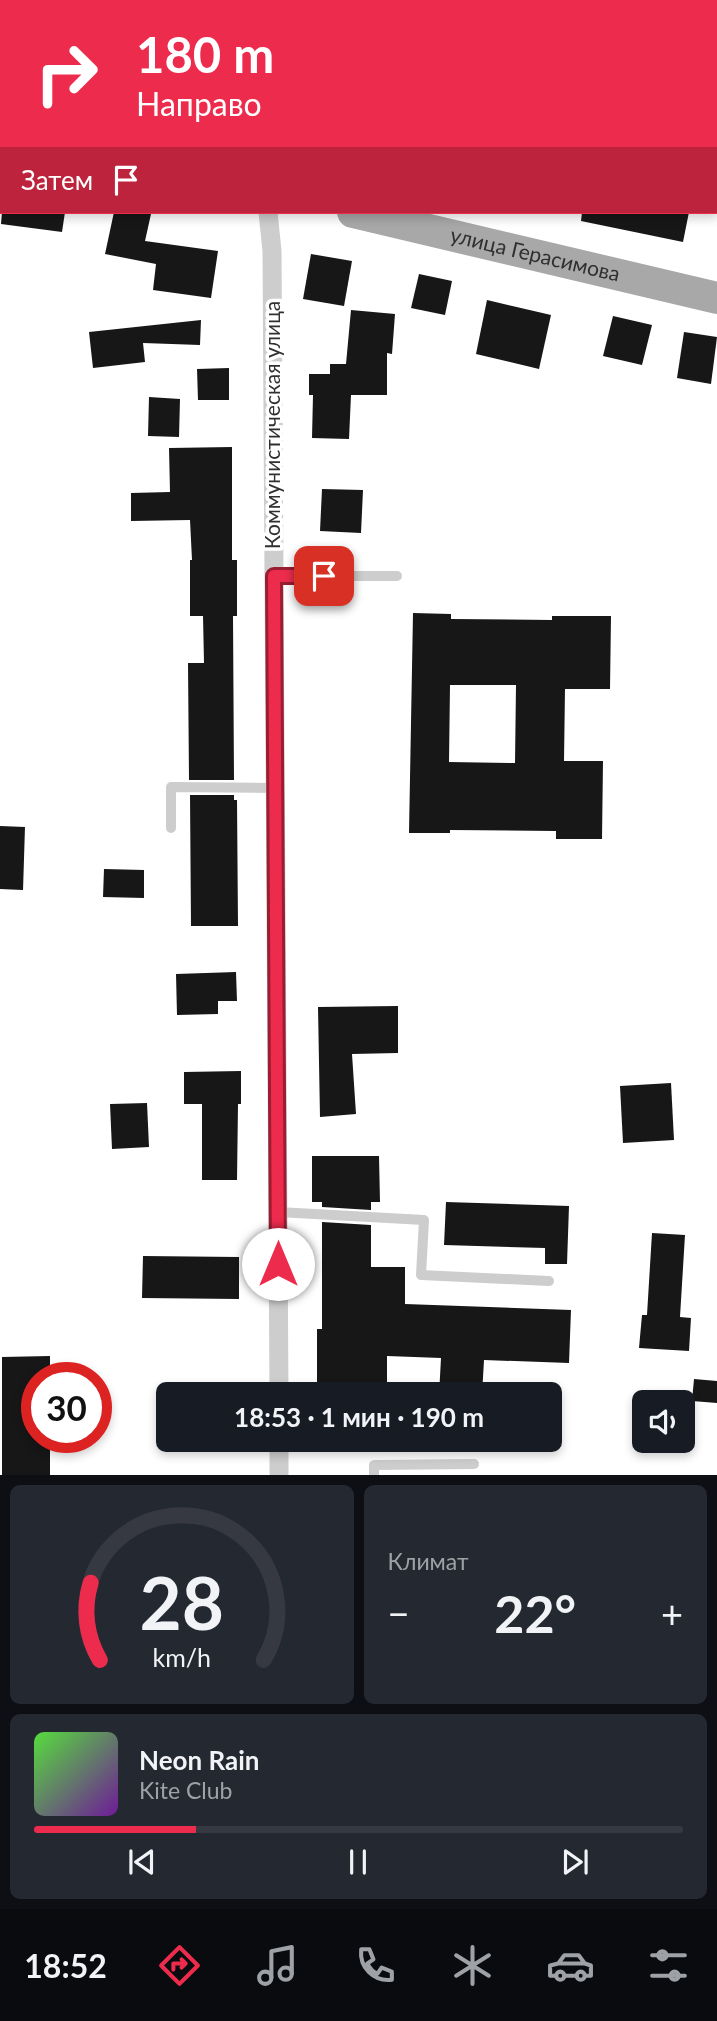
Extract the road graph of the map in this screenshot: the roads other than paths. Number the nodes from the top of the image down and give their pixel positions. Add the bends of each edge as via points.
1 (268, 214) edge
2 (361, 214) edge
3 (717, 298) edge
4 (274, 576) junction
5 (397, 576) dead end
6 (275, 788) junction
7 (171, 828) dead end
8 (278, 1212) junction
9 (549, 1282) dead end
10 (279, 1382) edge
11 (279, 1452) edge
12 (474, 1464) dead end
13 (279, 1475) edge
14 (374, 1475) edge

1 - 4 street, Коммунистическая улица
2 - 3 main road, улица Герасимова
4 - 5 lane
4 - 6 street, Коммунистическая улица
6 - 7 lane via 171,787
6 - 8 street, Коммунистическая улица
8 - 9 lane via 424,1220 421,1275
8 - 10 street, Коммунистическая улица
11 - 13 street
12 - 14 lane via 373,1465

